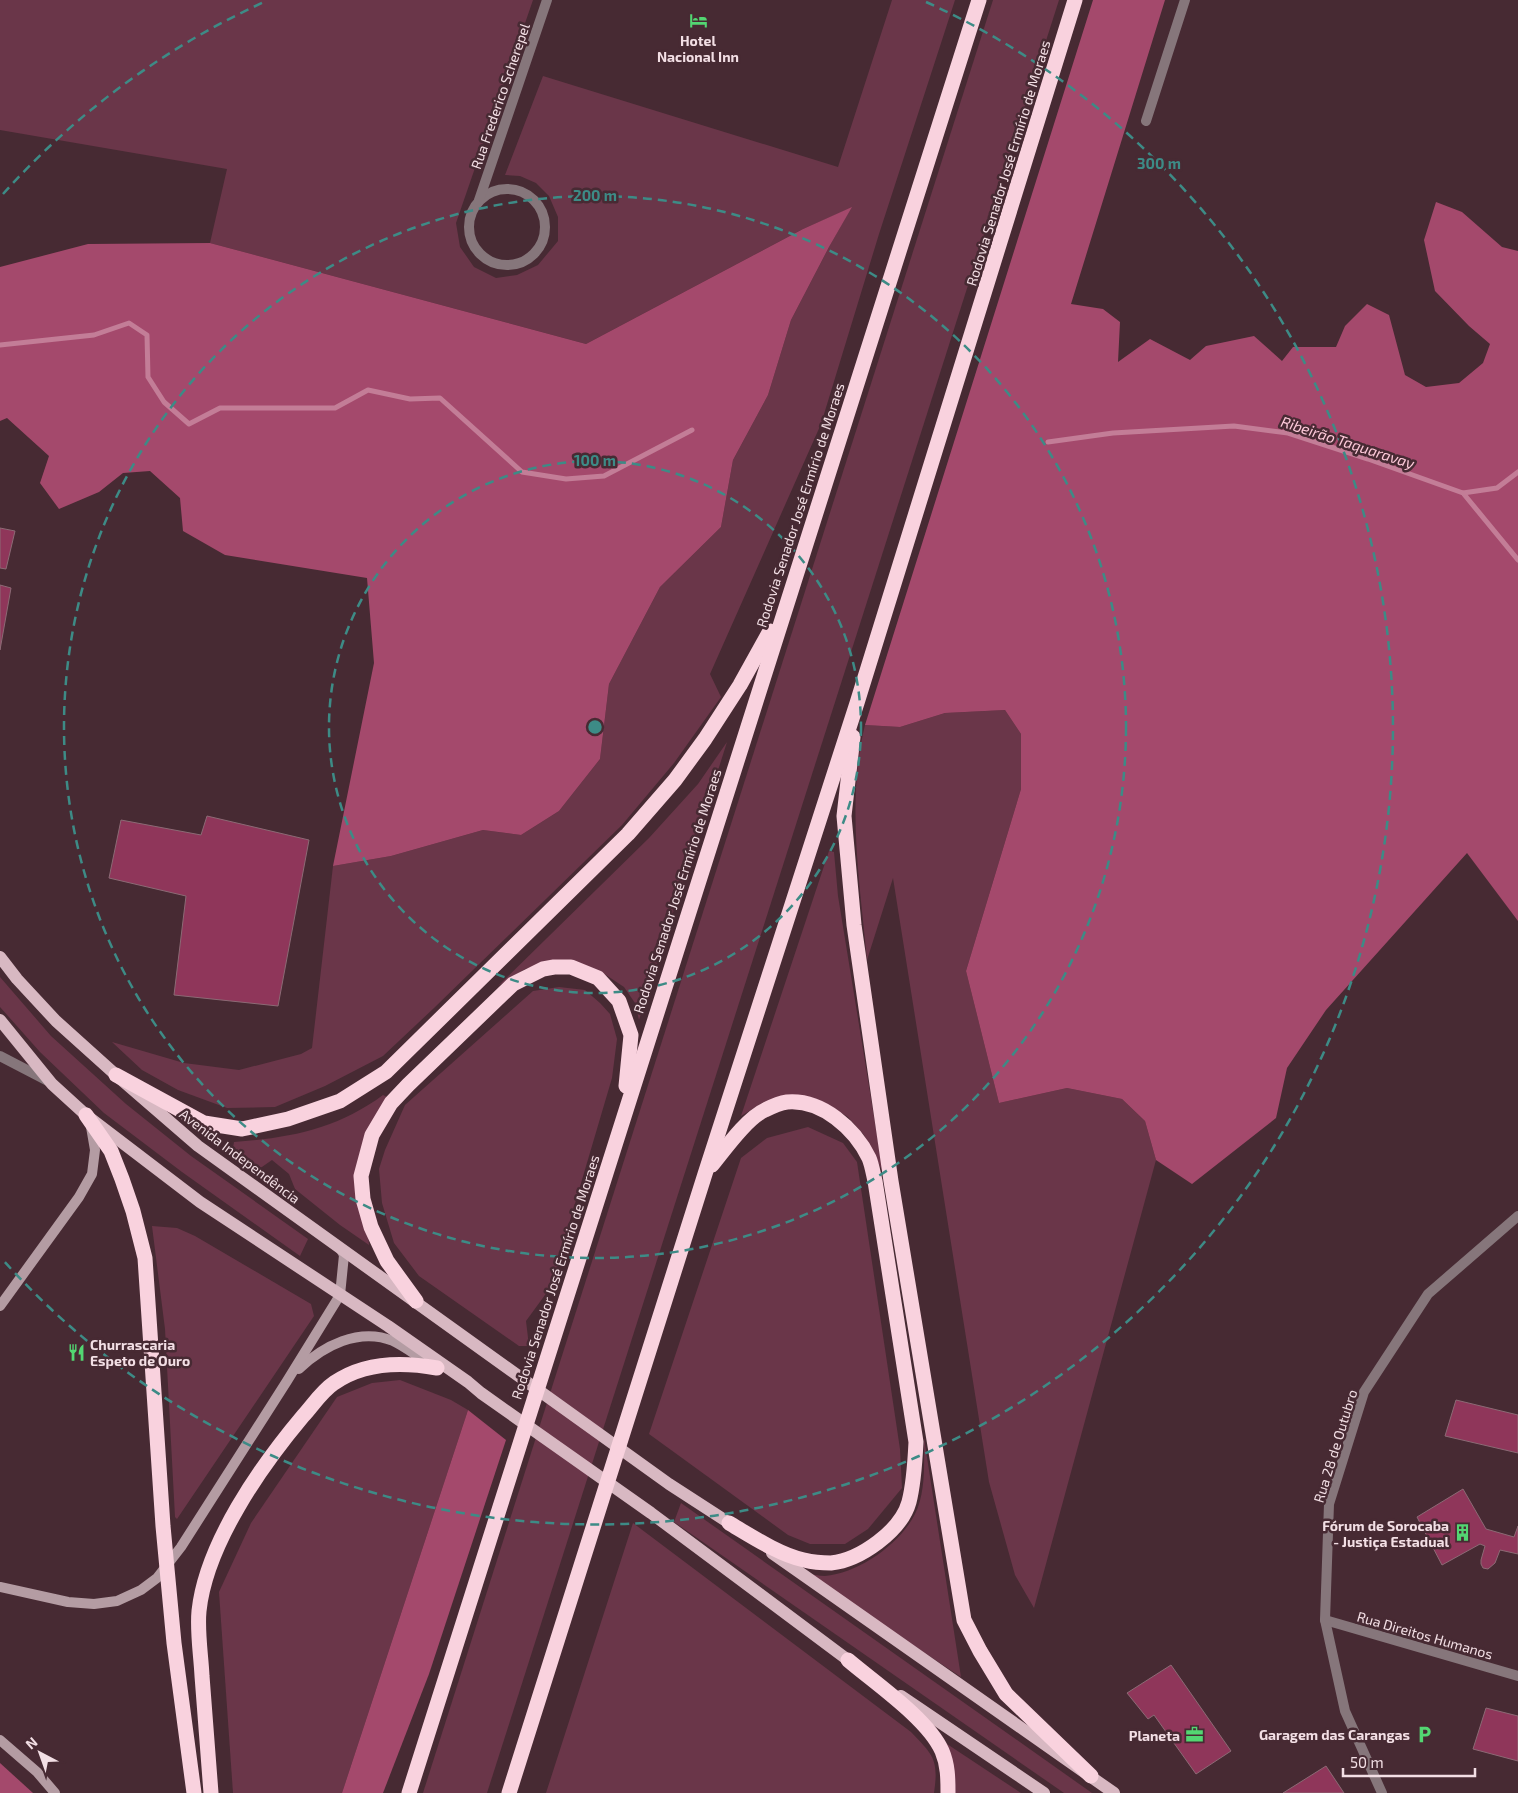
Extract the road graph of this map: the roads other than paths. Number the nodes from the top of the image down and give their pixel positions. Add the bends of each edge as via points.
1 (547, 0) edge
2 (979, 0) edge
3 (1075, 0) edge
4 (1185, 0) edge
5 (1146, 121) dead end
6 (478, 201) junction
7 (786, 602) junction
8 (857, 703) junction
9 (0, 957) edge
10 (0, 1020) edge
11 (0, 1056) edge
12 (116, 1075) junction
13 (52, 1084) junction
14 (624, 1112) junction
15 (86, 1114) junction
16 (705, 1174) junction
17 (1518, 1216) edge
18 (340, 1248) junction
19 (340, 1295) junction
20 (416, 1301) junction
21 (0, 1306) edge
22 (437, 1368) junction
23 (287, 1381) junction
24 (478, 1391) junction
25 (729, 1523) junction
26 (0, 1587) edge
27 (1325, 1620) junction
28 (848, 1660) junction
29 (1518, 1676) edge
30 (0, 1740) edge
31 (1090, 1776) junction
32 (56, 1793) edge
33 (194, 1793) edge
34 (211, 1793) edge
35 (408, 1793) edge
36 (509, 1793) edge
37 (948, 1793) edge
38 (1044, 1793) edge
39 (1114, 1793) edge
40 (1382, 1793) edge

1 - 6 street, Rua Frederico Scherepel
2 - 7 highway, Rodovia Senador José Ermírio de Moraes
3 - 8 highway, Rodovia Senador José Ermírio de Moraes
4 - 5 street
6 - 6 street, Rua Frederico Scherepel via 500,189 525,193 535,201 542,212 544,237 530,258 507,266 483,258 469,237 468,224
7 - 12 highway via 740,685 675,780 628,834 386,1072 340,1101 288,1118 242,1128 204,1123
7 - 14 highway, Rodovia Senador José Ermírio de Moraes
8 - 16 highway, Rodovia Senador José Ermírio de Moraes
8 - 31 highway via 844,816 854,925 893,1190 964,1620 1006,1694
9 - 12 main road, Avenida Independência via 56,1020
10 - 13 main road
11 - 13 street
12 - 18 main road, Avenida Independência via 198,1146
13 - 15 main road
14 - 20 highway via 631,1034 618,1001 598,978 572,967 544,969 513,984 390,1103 372,1135 361,1176 363,1199 371,1227 388,1261
14 - 35 highway, Rodovia Senador José Ermírio de Moraes
15 - 19 main road via 200,1202
15 - 21 main road via 95,1150 92,1174
15 - 33 highway via 111,1151 133,1211 145,1258 164,1546
16 - 25 highway via 738,1132 763,1110 786,1102 822,1110 838,1119 856,1138 869,1159 875,1181 916,1442 915,1473 908,1504 891,1533 862,1553 831,1562 803,1560 779,1551
16 - 36 highway, Rodovia Senador José Ermírio de Moraes
17 - 27 street, Rua 28 de Outubro via 1428,1294 1364,1392 1329,1504
18 - 19 main road via 344,1255
18 - 20 main road, Avenida Independência
19 - 23 main road
19 - 24 main road
20 - 25 main road, Avenida Independência via 669,1484
22 - 23 main road via 392,1341 361,1336 319,1352
22 - 24 main road
22 - 34 highway via 411,1364 378,1366 335,1383 274,1453 214,1552 204,1581 199,1613
23 - 26 main road via 181,1547 156,1578 141,1590 116,1602 94,1604 68,1602
24 - 28 main road via 651,1513
25 - 31 main road, Avenida Independência
27 - 29 street, Rua Direitos Humanos
27 - 40 street, Rua 28 de Outubro via 1345,1711
28 - 37 highway via 932,1733 942,1751 948,1774
28 - 38 main road
30 - 32 main road
31 - 39 main road, Avenida Independência

